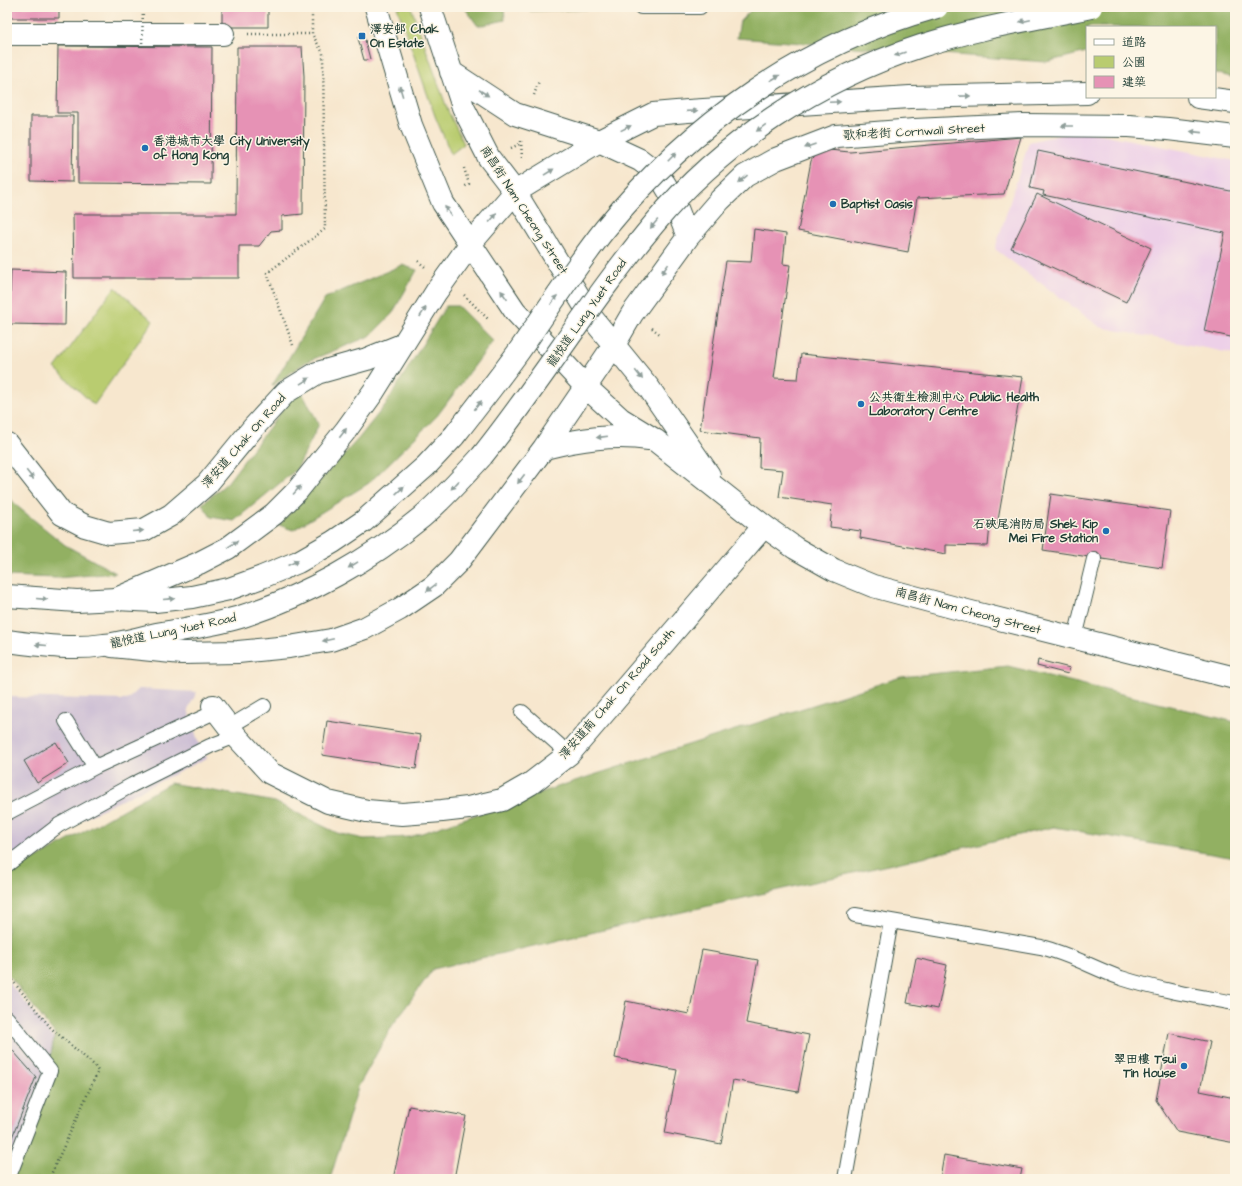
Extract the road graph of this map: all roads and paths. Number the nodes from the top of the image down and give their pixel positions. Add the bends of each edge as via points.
1 (143, 7) edge
2 (312, 7) edge
3 (376, 7) edge
4 (430, 7) edge
5 (641, 7) edge
6 (700, 7) edge
7 (937, 7) edge
8 (1091, 7) edge
9 (7, 34) edge
10 (223, 34) joint
11 (312, 34) junction
12 (142, 47) dead end
13 (451, 72) junction
14 (539, 81) dead end
15 (1086, 93) edge
16 (1205, 98) edge
17 (533, 100) dead end
18 (1235, 102) edge
19 (1235, 138) edge
20 (599, 141) junction
21 (520, 144) dead end
22 (522, 160) dead end
23 (470, 165) dead end
24 (460, 190) dead end
25 (516, 192) junction
26 (688, 237) junction
27 (471, 243) junction
28 (418, 261) dead end
29 (427, 268) dead end
30 (652, 328) dead end
31 (661, 335) dead end
32 (293, 345) dead end
33 (402, 345) junction
34 (614, 345) junction
35 (586, 387) junction
36 (655, 440) junction
37 (7, 444) edge
38 (544, 448) junction
39 (9, 487) dead end
40 (722, 494) junction
41 (7, 498) edge
42 (764, 526) junction
43 (1094, 559) dead end
44 (7, 596) edge
45 (116, 599) junction
46 (1075, 638) junction
47 (7, 641) edge
48 (104, 645) junction
49 (1235, 678) edge
50 (264, 706) dead end
51 (522, 712) dead end
52 (224, 720) junction
53 (66, 721) dead end
54 (569, 754) junction
55 (95, 767) junction
56 (7, 813) edge
57 (7, 865) edge
58 (855, 915) dead end
59 (891, 921) junction
60 (1235, 1003) edge
61 (7, 1018) edge
62 (8, 1179) edge
63 (845, 1179) edge

1 - 12 path, bridge
2 - 11 path
27 -> 3 main road, 南昌街 Nam Cheong Street via 443,203 414,132
4 - 13 main road, 南昌街 Nam Cheong Street
5 - 6 lane
45 -> 7 main road, bridge via 155,601 229,589 298,562 364,521 426,466 454,436 518,353 605,230 676,153 720,115 769,81 822,50 869,29
8 -> 48 main road, 龍悅道 Lung Yuet Road, bridge via 962,34 887,58 822,89 785,111 702,174 655,222 610,280 515,415 453,488 423,516 389,542 345,570 308,589 242,616
9 - 10 main road
10 - 11 path
11 - 32 path via 323,53 325,229 267,273
13 -> 20 main road via 515,114
13 - 25 main road, 南昌街 Nam Cheong Street via 463,107 483,148
14 - 17 path
20 -> 15 main road via 653,114 910,97
16 - 18 main road
19 -> 26 main road, 歌和老街 Cornwall Street via 1129,126 1023,125 836,136 776,159 745,176
25 -> 20 main road
20 - 26 main road via 640,160 653,170 673,198
21 - 22 path
23 - 24 path via 464,168 469,184
27 -> 25 main road
25 - 34 main road, 南昌街 Nam Cheong Street via 592,318
26 -> 34 main road, 歌和老街 Cornwall Street via 632,314
33 -> 27 main road
35 -> 27 main road, 南昌街 Nam Cheong Street via 515,311
28 - 29 path
30 - 31 path
37 -> 33 main road, 澤安道 Chak On Road via 62,514 85,526 109,533 144,530 171,515 207,484 286,392 317,373 367,359
45 -> 33 main road via 228,548 274,514 301,486 346,430
34 - 35 main road, 歌和老街 Cornwall Street
34 -> 40 main road, 南昌街 Nam Cheong Street via 649,388
35 - 36 main road, 南昌街 Nam Cheong Street via 621,419
35 - 38 main road, 龍悅道 Lung Yuet Road
36 -> 38 main road via 610,436 573,440
36 - 40 main road, 南昌街 Nam Cheong Street
38 -> 48 main road, 龍悅道 Lung Yuet Road via 458,561 434,586 365,628 331,640 238,652 182,653
39 - 41 path
40 - 42 main road, 南昌街 Nam Cheong Street
42 - 46 main road, 南昌街 Nam Cheong Street via 795,548 834,570 872,586
42 - 54 main road, 澤安道南 Chak On Road South
43 - 46 lane
44 -> 45 main road via 77,601
46 - 49 main road, 南昌街 Nam Cheong Street
48 -> 47 main road, 龍悅道 Lung Yuet Road via 76,647
50 - 52 lane
51 - 54 lane
52 - 54 main road, 澤安道南 Chak On Road South via 270,773 328,802 367,811 402,814 468,808 502,800 530,784
52 - 55 lane
52 - 57 lane via 210,746 59,825
53 - 55 lane
55 - 56 lane
58 - 59 lane
59 - 60 lane via 1063,952 1147,986
59 - 63 lane
61 - 62 lane via 50,1071

